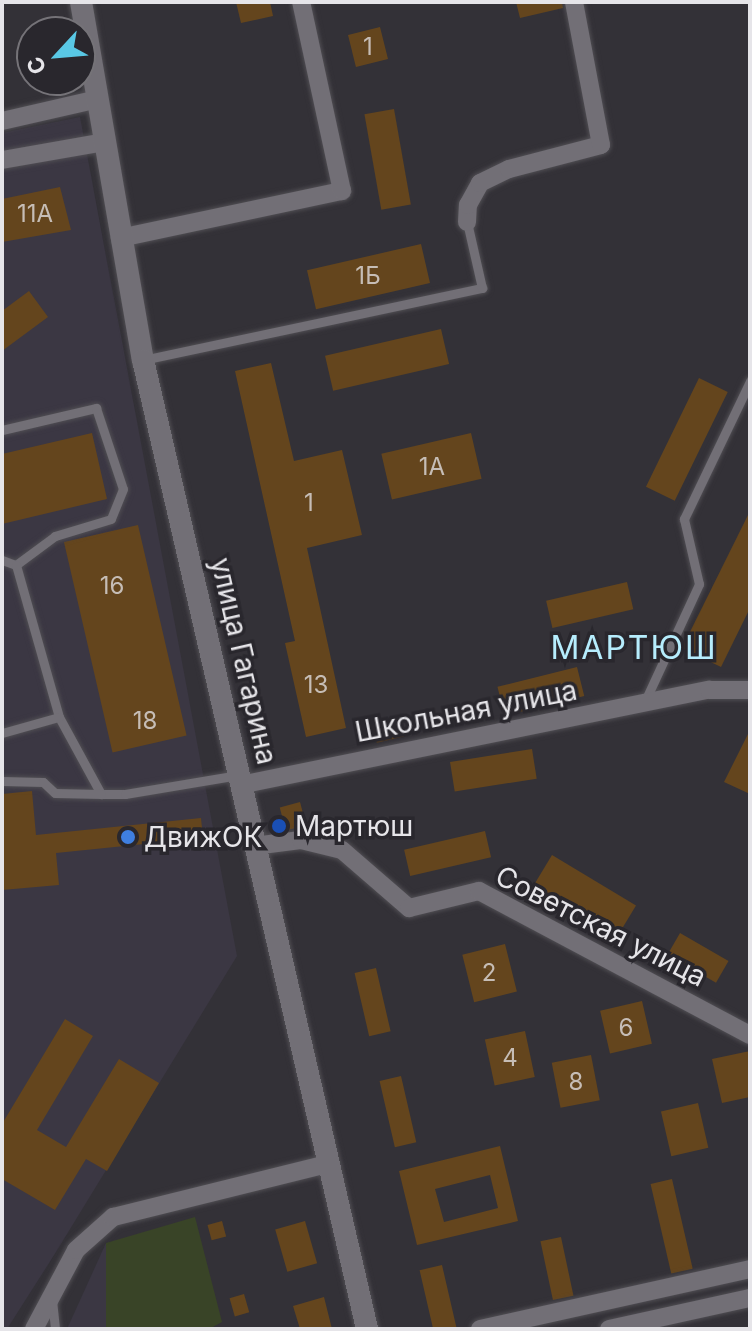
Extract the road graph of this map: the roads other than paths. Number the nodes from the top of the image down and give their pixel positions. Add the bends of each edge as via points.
1 (81, 2) edge
2 (301, 2) edge
3 (574, 2) edge
4 (98, 99) junction
5 (2, 121) edge
6 (105, 142) junction
7 (2, 160) edge
8 (467, 222) joint
9 (120, 238) junction
10 (143, 360) junction
11 (750, 381) edge
12 (2, 430) edge
13 (2, 560) edge
14 (16, 565) junction
15 (750, 690) edge
16 (644, 703) junction
17 (59, 717) junction
18 (2, 733) edge
19 (239, 780) junction
20 (2, 781) edge
21 (101, 794) junction
22 (254, 846) junction
23 (750, 1035) edge
24 (327, 1164) junction
25 (750, 1269) edge
26 (51, 1297) junction
27 (750, 1298) edge
28 (34, 1329) edge
29 (55, 1329) edge
30 (367, 1329) edge
31 (480, 1329) edge
32 (609, 1329) edge

1 - 4 main road, улица Гагарина
2 - 9 street via 342,191
3 - 8 street via 601,145 509,169 480,183 468,205
4 - 5 street
4 - 6 main road, улица Гагарина
6 - 7 street
6 - 9 main road, улица Гагарина
8 - 10 lane via 482,288
9 - 10 main road, улица Гагарина
10 - 19 main road, улица Гагарина
11 - 16 lane via 684,519 699,584
12 - 14 lane via 96,408 123,489 111,519 55,536
13 - 14 lane
14 - 17 lane
15 - 16 street, Школьная улица via 709,690
16 - 19 street, Школьная улица
17 - 18 lane
17 - 21 lane
19 - 21 lane
19 - 22 main road, улица Гагарина
20 - 21 lane via 43,782 55,793
22 - 23 street, Советская улица via 301,840 342,850 409,908 479,891
22 - 24 main road, улица Гагарина
24 - 26 street via 113,1217 76,1250
24 - 30 main road, улица Гагарина
25 - 31 street
26 - 28 street
26 - 29 lane
27 - 32 street

